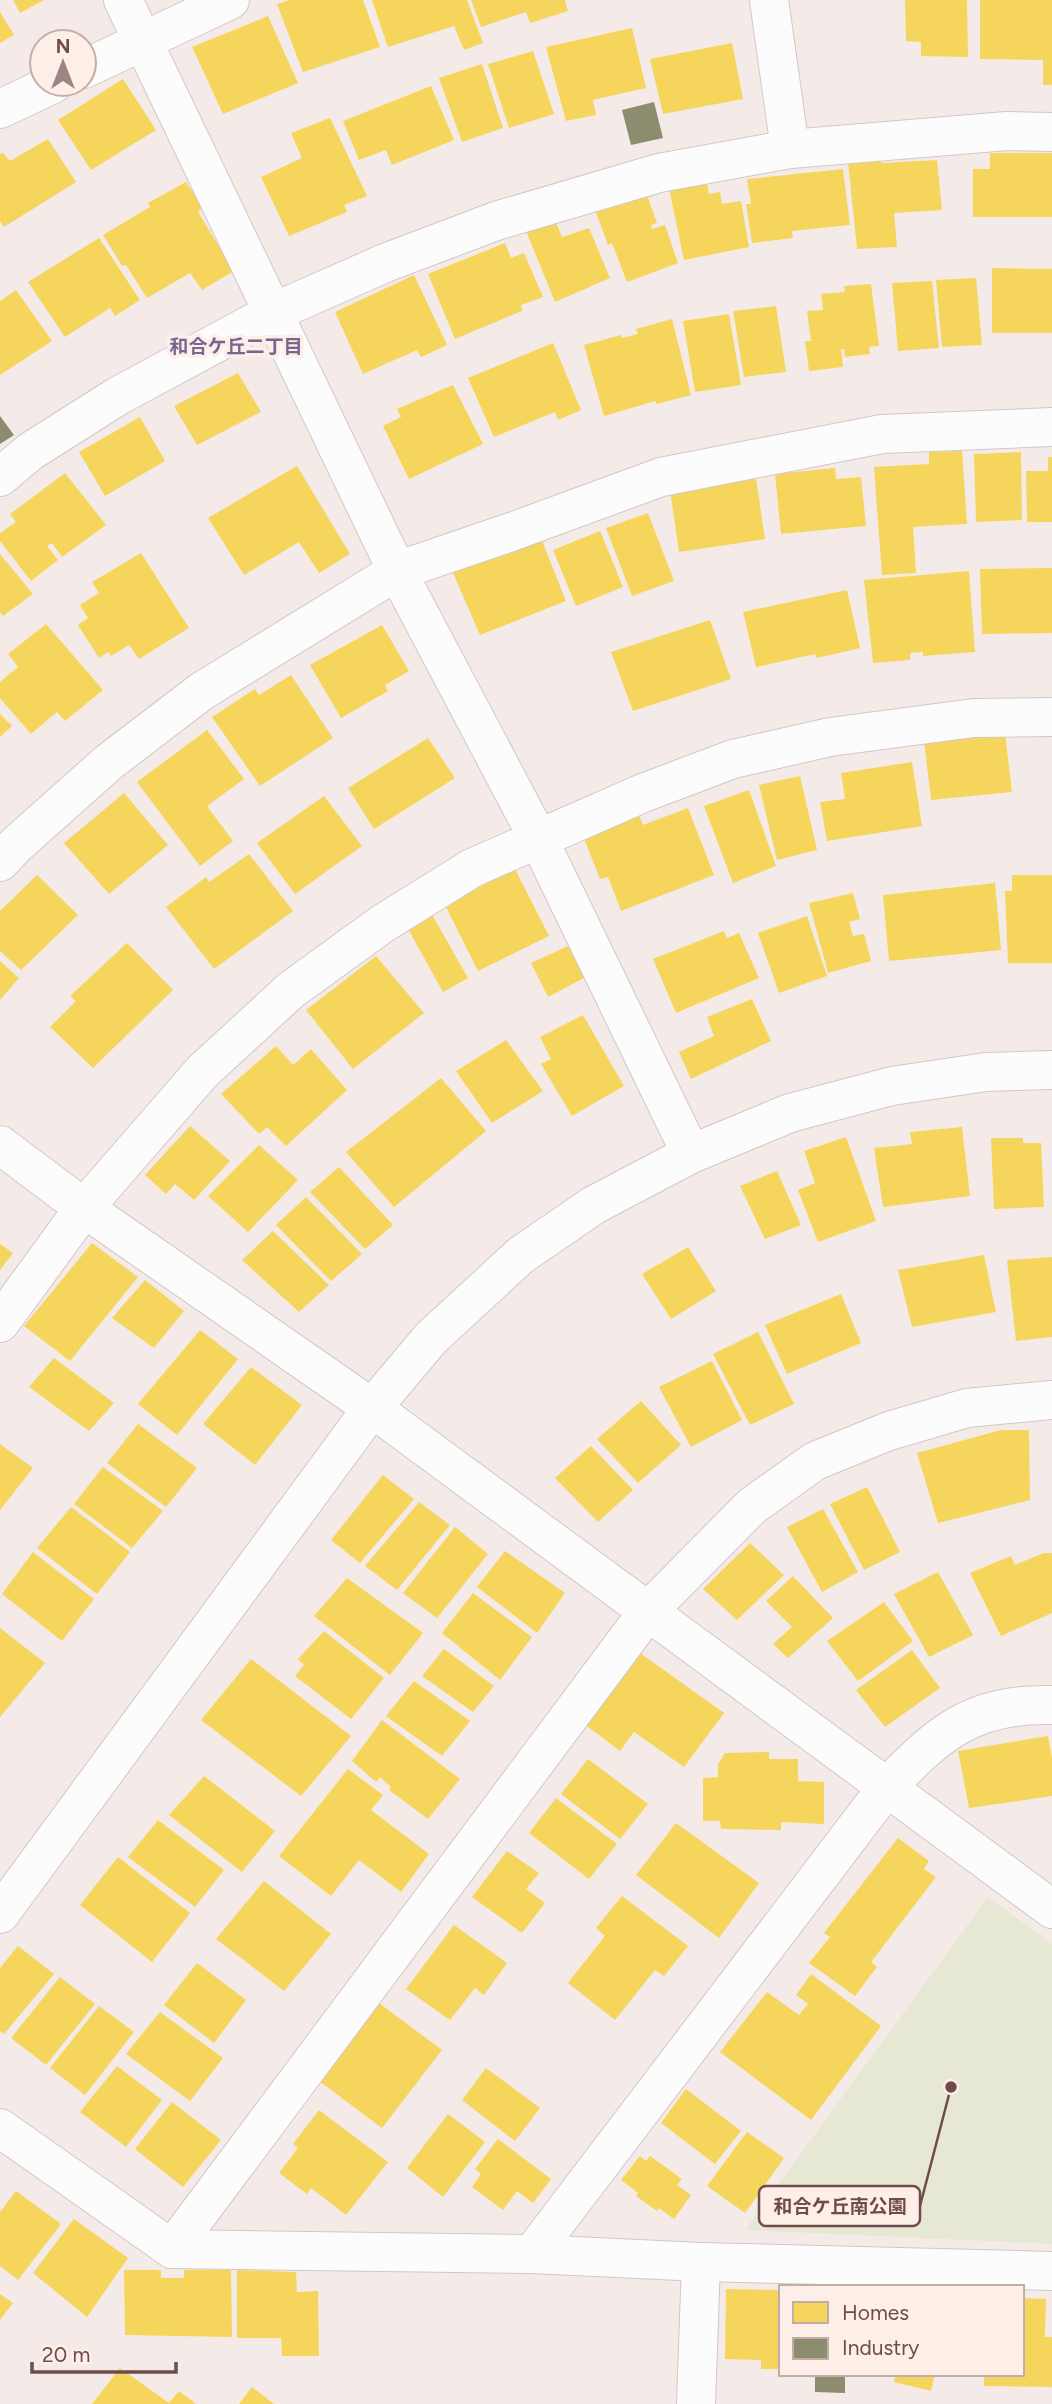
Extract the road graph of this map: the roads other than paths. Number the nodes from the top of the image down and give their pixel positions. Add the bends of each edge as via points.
1 (123, 0) edge
2 (230, 0) edge
3 (769, 0) edge
4 (143, 41) junction
5 (98, 62) edge
6 (28, 96) edge
7 (0, 109) edge
8 (1052, 132) edge
9 (790, 149) junction
10 (274, 312) junction
11 (1052, 427) edge
12 (0, 477) edge
13 (397, 571) junction
14 (1052, 717) edge
15 (538, 838) junction
16 (0, 862) edge
17 (1052, 1070) edge
18 (0, 1144) edge
19 (691, 1154) junction
20 (84, 1208) junction
21 (0, 1323) edge
22 (1052, 1400) edge
23 (373, 1408) junction
24 (649, 1610) junction
25 (1052, 1705) edge
26 (887, 1787) junction
27 (1052, 1909) edge
28 (0, 1913) edge
29 (0, 2128) edge
30 (172, 2249) junction
31 (532, 2254) junction
32 (701, 2262) junction
33 (1052, 2271) edge
34 (696, 2404) edge

1 - 4 street
2 - 4 street
3 - 9 street
4 - 5 street
4 - 10 street
6 - 7 street
8 - 9 street via 1007,131
9 - 10 street via 659,173 496,221 385,262
10 - 12 street via 118,396
10 - 13 street
11 - 13 street via 882,434 661,477
13 - 15 street
13 - 16 street via 202,691 109,762
14 - 15 street via 974,718 830,737 733,759
15 - 19 street
15 - 20 street via 472,867 291,990 202,1072
17 - 19 street via 986,1072 892,1086 790,1113
18 - 20 street
19 - 23 street via 594,1205 520,1255 431,1338
20 - 21 street
20 - 23 street
22 - 24 street via 967,1408 889,1431 815,1461 752,1506
23 - 24 street
23 - 28 street
24 - 26 street
24 - 30 street
25 - 26 street via 1003,1709 951,1728
26 - 27 street
26 - 31 street
29 - 30 street
30 - 31 street
31 - 32 street
32 - 33 street
32 - 34 street

